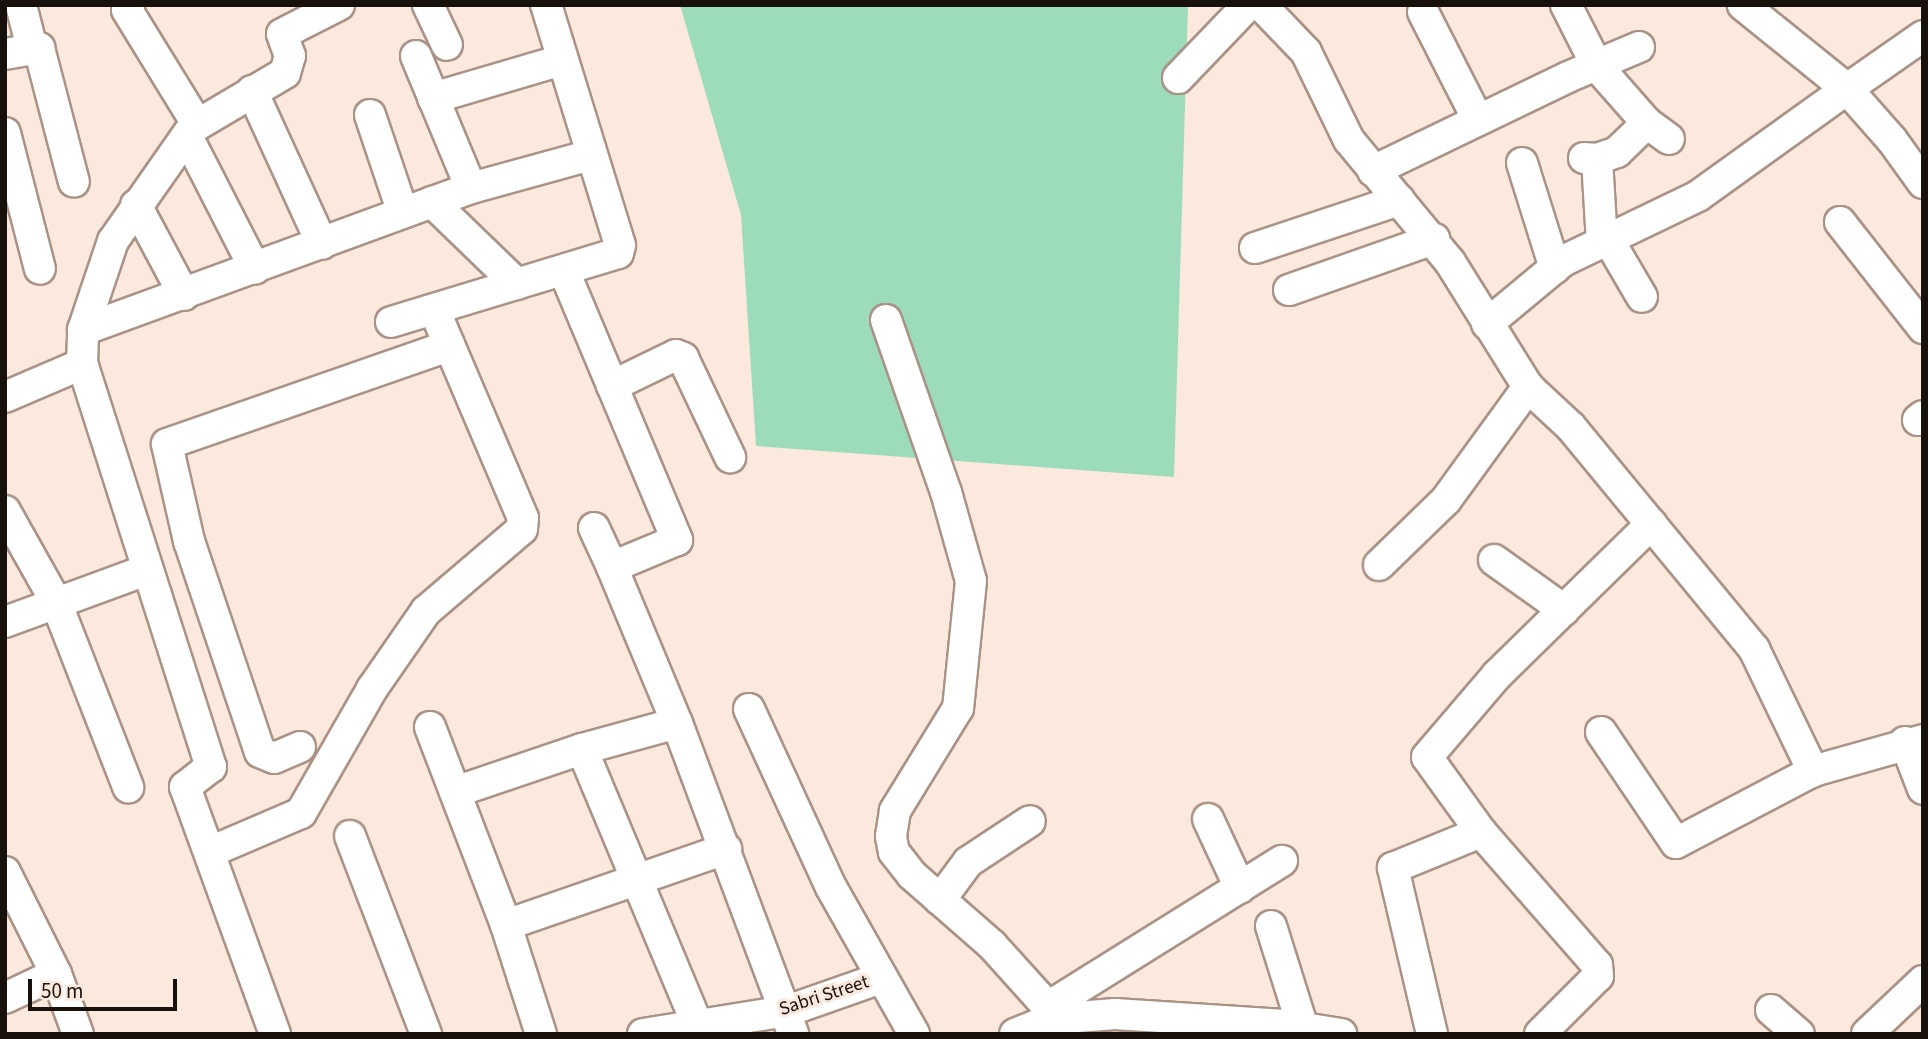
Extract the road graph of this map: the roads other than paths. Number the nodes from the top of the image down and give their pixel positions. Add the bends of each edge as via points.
1 (21, 5) edge
2 (129, 5) edge
3 (339, 5) edge
4 (428, 5) edge
5 (1248, 5) edge
6 (1261, 5) edge
7 (1566, 5) edge
8 (552, 7) edge
9 (1754, 8) edge
10 (1423, 12) dead end
11 (1923, 36) edge
12 (447, 46) dead end
13 (1639, 47) dead end
14 (19, 51) edge
15 (416, 56) dead end
16 (562, 60) junction
17 (1597, 66) junction
18 (1178, 78) dead end
19 (1847, 89) junction
20 (252, 91) junction
21 (433, 98) junction
22 (370, 115) dead end
23 (1478, 120) junction
24 (192, 130) junction
25 (5, 133) edge
26 (591, 155) junction
27 (1522, 163) dead end
28 (1919, 169) edge
29 (1373, 171) junction
30 (74, 182) dead end
31 (471, 188) junction
32 (1399, 200) junction
33 (432, 202) junction
34 (136, 205) junction
35 (403, 213) junction
36 (1840, 222) dead end
37 (1434, 239) junction
38 (1605, 241) junction
39 (322, 243) junction
40 (1255, 248) dead end
41 (1555, 268) junction
42 (40, 269) dead end
43 (256, 269) junction
44 (564, 271) junction
45 (517, 284) junction
46 (1289, 290) dead end
47 (184, 295) junction
48 (1642, 297) dead end
49 (434, 309) junction
50 (886, 320) dead end
51 (391, 322) dead end
52 (1487, 324) junction
53 (1923, 328) edge
54 (83, 330) junction
55 (449, 346) junction
56 (82, 364) junction
57 (612, 386) junction
58 (1528, 387) junction
59 (5, 397) edge
60 (730, 457) dead end
61 (5, 511) edge
62 (1651, 524) junction
63 (594, 528) dead end
64 (189, 541) junction
65 (1494, 560) dead end
66 (145, 562) junction
67 (1379, 565) dead end
68 (612, 568) junction
69 (56, 602) junction
70 (1564, 610) junction
71 (5, 622) edge
72 (749, 709) dead end
73 (677, 723) junction
74 (430, 727) dead end
75 (1601, 732) dead end
76 (1914, 741) edge
77 (300, 747) dead end
78 (582, 749) junction
79 (1813, 771) junction
80 (128, 787) dead end
81 (1923, 789) edge
82 (455, 792) junction
83 (1208, 820) dead end
84 (1030, 821) dead end
85 (1481, 832) junction
86 (350, 836) dead end
87 (726, 849) junction
88 (210, 852) junction
89 (1282, 861) dead end
90 (5, 872) edge
91 (634, 881) junction
92 (1240, 888) junction
93 (940, 900) junction
94 (506, 925) junction
95 (1271, 926) dead end
96 (56, 974) junction
97 (881, 978) junction
98 (1923, 981) edge
99 (5, 998) edge
100 (1771, 1010) dead end
101 (1050, 1013) junction
102 (696, 1022) junction
103 (790, 1023) edge
104 (1213, 1027) edge
105 (1325, 1032) edge
106 (78, 1034) edge
107 (275, 1034) edge
108 (426, 1034) edge
109 (541, 1034) edge
110 (643, 1034) edge
111 (914, 1034) edge
112 (1015, 1034) edge
113 (1432, 1034) edge
114 (1540, 1034) edge
115 (1799, 1034) edge
116 (1867, 1034) edge

1 - 14 street
2 - 24 street via 127,10
3 - 20 street via 282,34 290,56 285,73
4 - 12 street
5 - 18 street
6 - 29 street via 1306,52 1349,140
7 - 17 street
8 - 16 street
9 - 19 street
10 - 23 street
11 - 19 street
13 - 17 street
14 - 30 street via 39,48
15 - 21 street
16 - 21 street
16 - 26 street
17 - 23 street
17 - 38 street via 1658,131 1591,159
19 - 28 street
19 - 38 street via 1698,196
20 - 24 street
20 - 39 street
21 - 31 street
22 - 35 street
23 - 29 street
24 - 34 street
24 - 43 street
25 - 42 street
26 - 31 street
26 - 44 street via 620,245 618,253
27 - 41 street
29 - 32 street
31 - 33 street
32 - 37 street
32 - 40 street
33 - 35 street
33 - 45 street
34 - 47 street
34 - 54 street via 113,242
35 - 39 street
36 - 53 street
37 - 46 street
37 - 52 street
38 - 41 street
38 - 48 street
39 - 43 street
41 - 52 street
43 - 47 street
44 - 45 street
44 - 57 street
45 - 49 street
47 - 54 street
49 - 51 street
49 - 55 street
50 - 93 street via 946,492 971,581 958,708 892,821 894,852
52 - 58 street
54 - 56 street
55 - 64 street via 167,444
55 - 88 street via 523,518 522,529 426,611 372,689 301,813
56 - 59 street
56 - 66 street
57 - 60 street via 676,355 683,358
57 - 68 street via 677,540
58 - 62 street via 1571,427
58 - 67 street via 1446,500
61 - 69 street
62 - 70 street
62 - 79 street via 1754,649
63 - 68 street
64 - 66 street
64 - 77 street via 260,752 274,758
65 - 70 street
66 - 69 street
66 - 88 street via 211,767 185,787
68 - 73 street
69 - 71 street
69 - 80 street
70 - 85 street via 1497,675 1427,757
72 - 97 street via 831,887
73 - 78 street
73 - 87 street
74 - 82 street
75 - 79 street via 1676,843
76 - 79 street
76 - 81 street
78 - 82 street
78 - 91 street
82 - 94 street
83 - 92 street
84 - 93 street via 968,862
85 - 113 street via 1394,868
85 - 114 street via 1597,965 1598,976
86 - 108 street
87 - 91 street
87 - 103 street
88 - 107 street
89 - 92 street
90 - 96 street
91 - 94 street
91 - 102 street
92 - 101 street
93 - 101 street via 992,945
94 - 109 street
95 - 105 street
96 - 99 street
96 - 106 street
97 - 103 street, Sabri Street
97 - 111 street
98 - 116 street
100 - 115 street
101 - 104 street via 1115,1014
101 - 112 street
102 - 103 street, Sabri Street
102 - 110 street, Sabri Street
104 - 105 street

